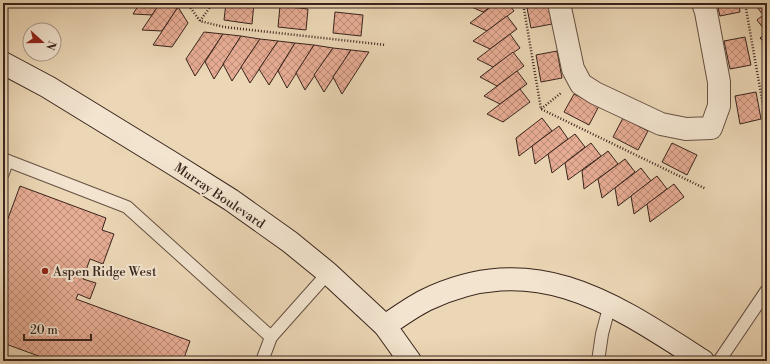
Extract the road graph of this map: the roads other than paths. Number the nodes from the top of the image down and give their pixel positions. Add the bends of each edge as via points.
1 (559, 3) edge
2 (703, 3) edge
3 (3, 63) edge
4 (5, 160) edge
5 (3, 173) edge
6 (328, 273) junction
7 (767, 290) edge
8 (610, 304) junction
9 (385, 326) junction
10 (271, 337) junction
11 (262, 361) edge
12 (410, 361) edge
13 (598, 361) edge
14 (703, 361) edge
15 (719, 361) edge

1 - 2 street via 573,69 581,84 661,124 686,130 711,128 719,106 720,82
3 - 6 street, Murray Boulevard via 48,87 231,200
4 - 5 lane
4 - 10 lane via 127,207
6 - 9 street, Murray Boulevard
6 - 10 lane
7 - 15 lane
8 - 9 street via 553,283 504,279 472,284 424,300
8 - 13 lane
8 - 14 street
9 - 12 street, Murray Boulevard
10 - 11 lane

